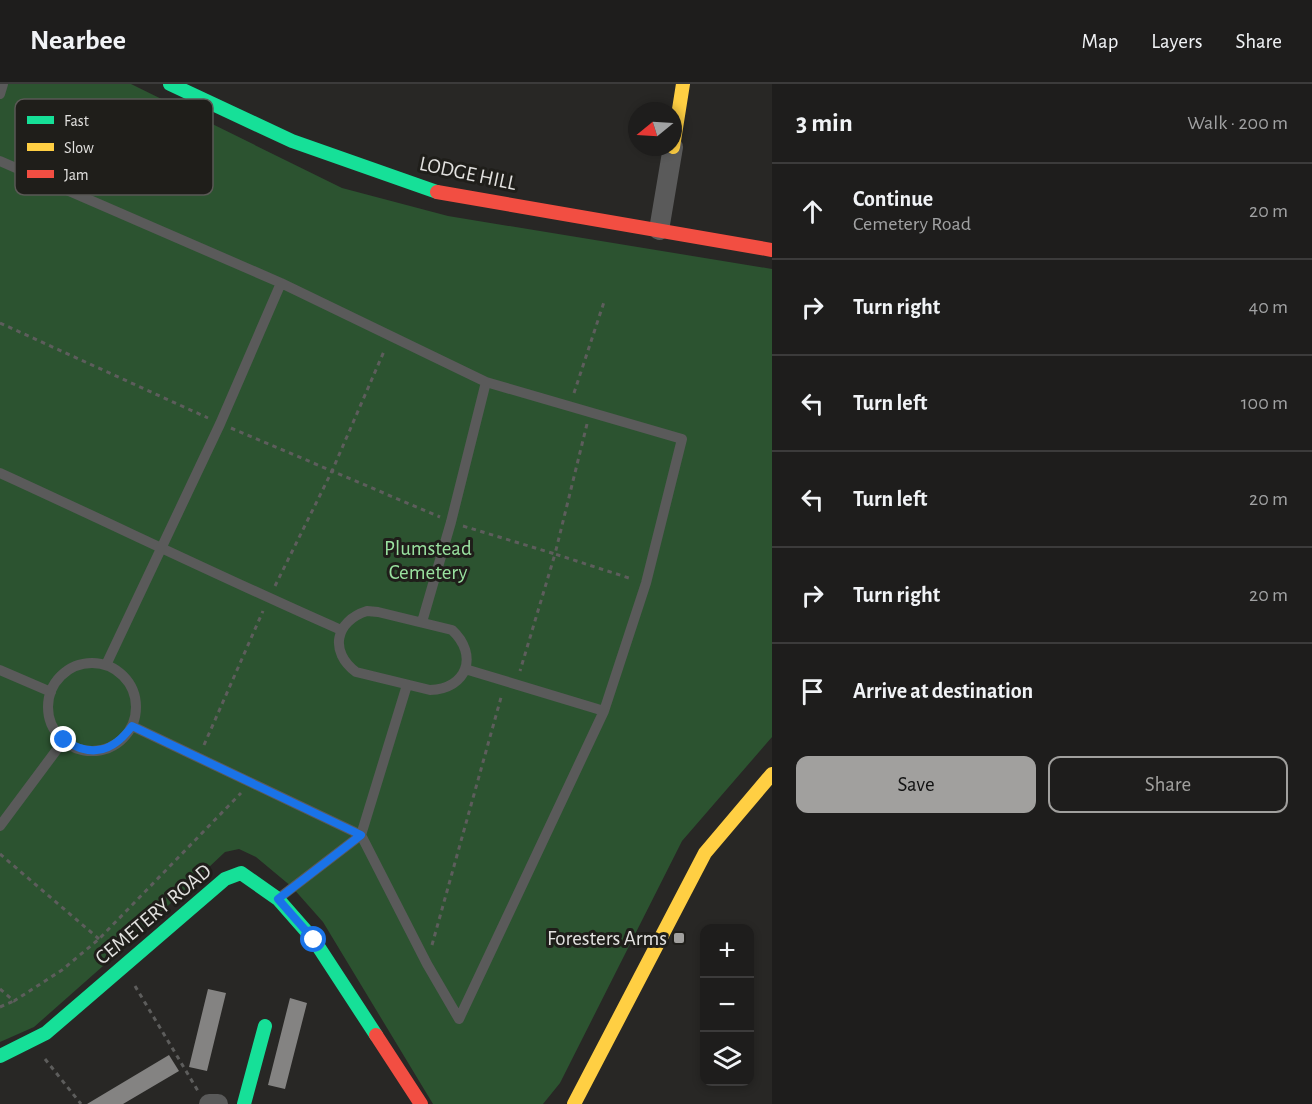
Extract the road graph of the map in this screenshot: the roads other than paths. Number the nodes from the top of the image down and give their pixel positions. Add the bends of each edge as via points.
1 (3, 84) edge
2 (170, 84) edge
3 (683, 84) edge
4 (0, 94) edge
5 (202, 99) edge
6 (680, 102) edge
7 (213, 104) edge
8 (671, 156) edge
9 (0, 161) edge
10 (15, 168) edge
11 (78, 195) edge
12 (659, 230) junction
13 (772, 250) edge
14 (281, 283) junction
15 (486, 382) junction
16 (0, 473) edge
17 (162, 546) junction
18 (422, 622) junction
19 (341, 630) junction
20 (106, 665) junction
21 (465, 669) junction
22 (0, 670) edge
23 (407, 685) junction
24 (51, 692) junction
25 (604, 711) junction
26 (132, 726) junction
27 (64, 740) junction
28 (772, 774) edge
29 (0, 826) edge
30 (361, 835) junction
31 (278, 899) junction
32 (265, 1026) dead end
33 (0, 1056) edge
34 (204, 1099) edge
35 (580, 1101) edge
36 (218, 1104) edge
37 (243, 1104) edge
38 (421, 1104) edge

1 - 4 lane
2 - 5 street, LODGE HILL
3 - 6 street
7 - 12 street, LODGE HILL via 292,141 436,192
8 - 12 street
9 - 10 lane
11 - 14 lane
12 - 13 street, LODGE HILL
14 - 15 lane
14 - 17 lane
15 - 18 lane
15 - 25 lane via 682,439 646,583
16 - 17 lane
17 - 19 lane
17 - 20 lane
18 - 19 lane via 367,611 347,621
18 - 21 lane via 452,630 460,638 467,658
19 - 23 lane via 339,650 347,665 356,672
20 - 24 lane via 92,663 73,668 57,681
20 - 26 lane via 129,683 135,697
21 - 23 lane via 452,686 441,690
21 - 25 lane
22 - 24 lane
23 - 30 lane
24 - 27 lane via 50,718
25 - 30 lane via 459,1019
26 - 27 lane via 119,741 101,750 88,751
26 - 30 lane
27 - 29 lane
28 - 35 street via 705,853
30 - 31 lane
31 - 33 street, CEMETERY ROAD via 241,873 225,879 46,1033
31 - 38 street, CEMETERY ROAD via 314,940
32 - 37 street
34 - 36 street

